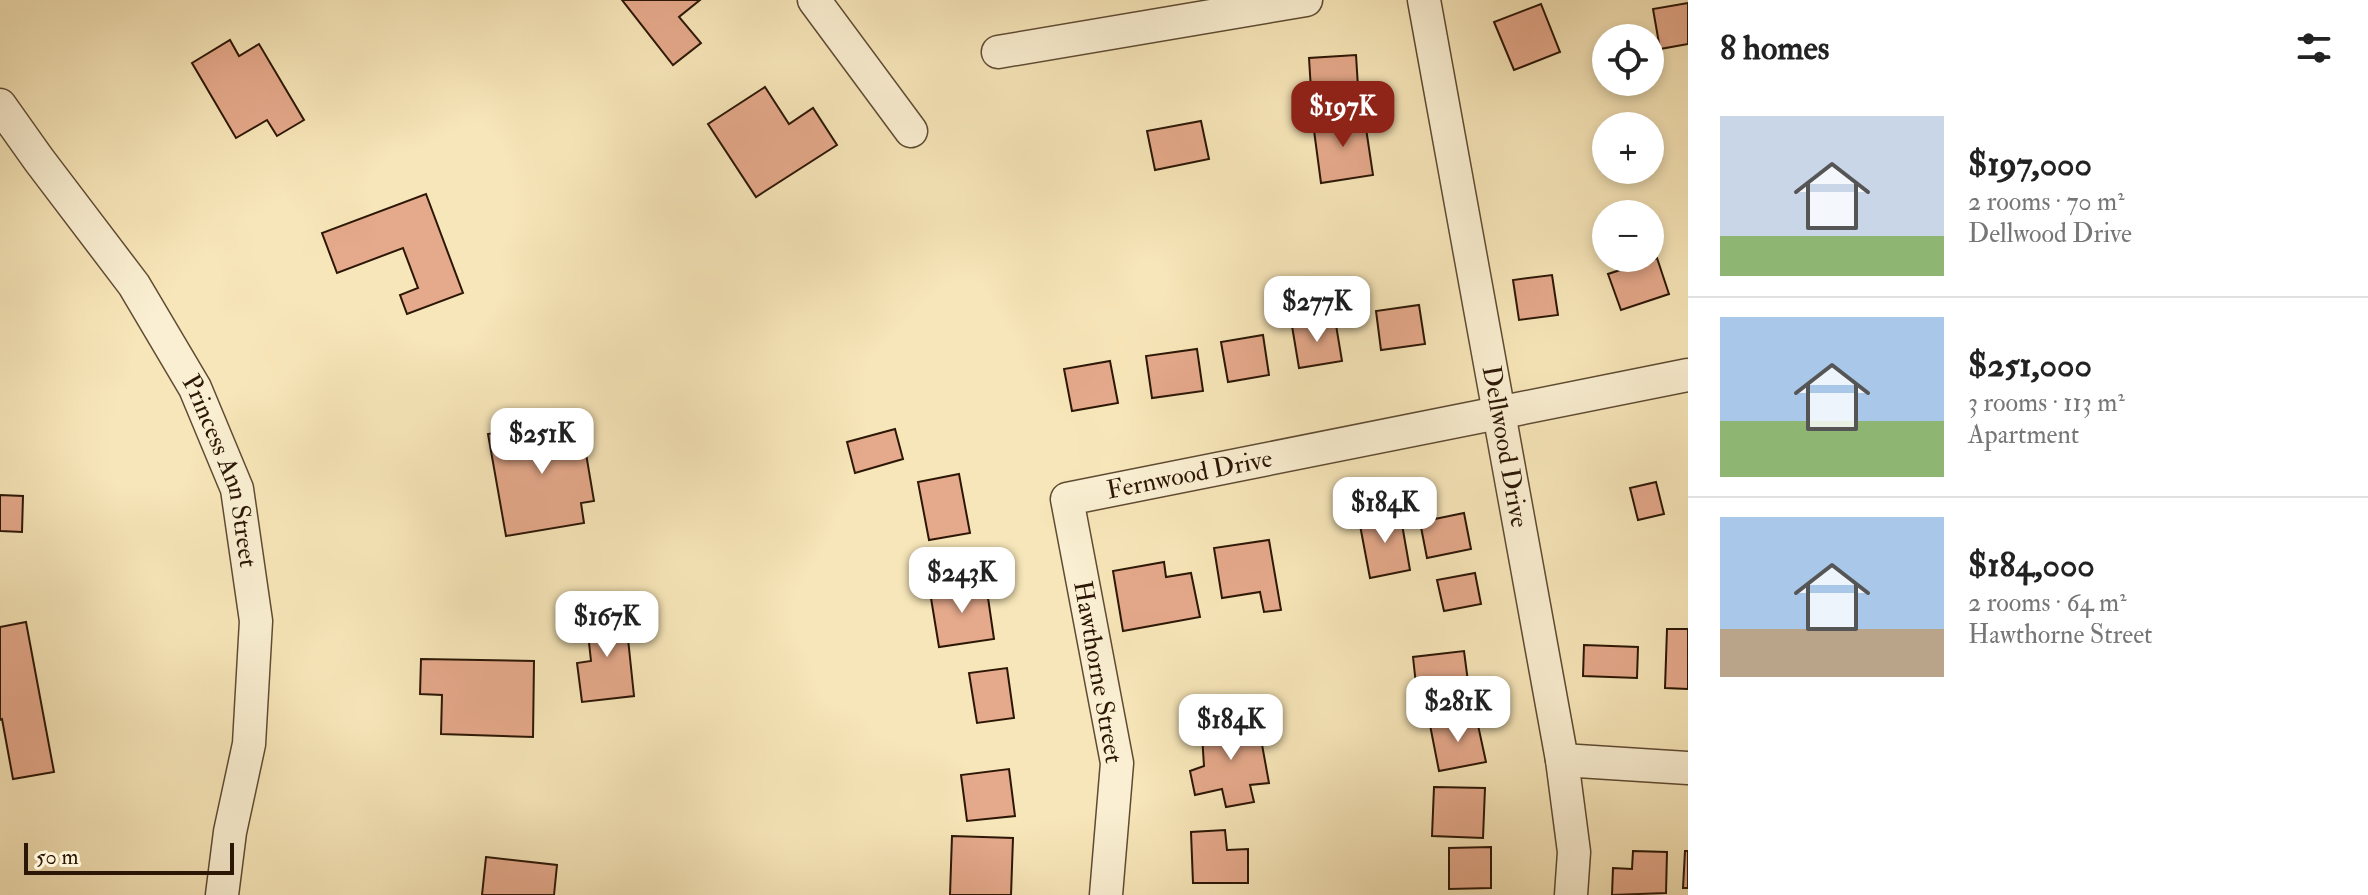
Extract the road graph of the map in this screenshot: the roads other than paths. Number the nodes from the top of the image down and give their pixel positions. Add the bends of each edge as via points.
1 (814, 0) edge
2 (1306, 0) edge
3 (1424, 0) edge
4 (998, 52) dead end
5 (0, 105) edge
6 (911, 131) dead end
7 (1688, 375) edge
8 (1499, 412) junction
9 (1067, 499) joint
10 (1562, 760) junction
11 (1688, 768) edge
12 (222, 895) edge
13 (1106, 895) edge
14 (1571, 895) edge

1 - 6 street
2 - 4 street
3 - 8 street, Dellwood Drive
5 - 12 street, Princess Ann Street via 134,285 195,388 237,489 256,621 249,744
7 - 8 street, Fernwood Drive
8 - 9 street, Fernwood Drive
8 - 10 street, Dellwood Drive
9 - 13 street, Hawthorne Street via 1117,763
10 - 11 street
10 - 14 street, Dellwood Drive via 1574,852

